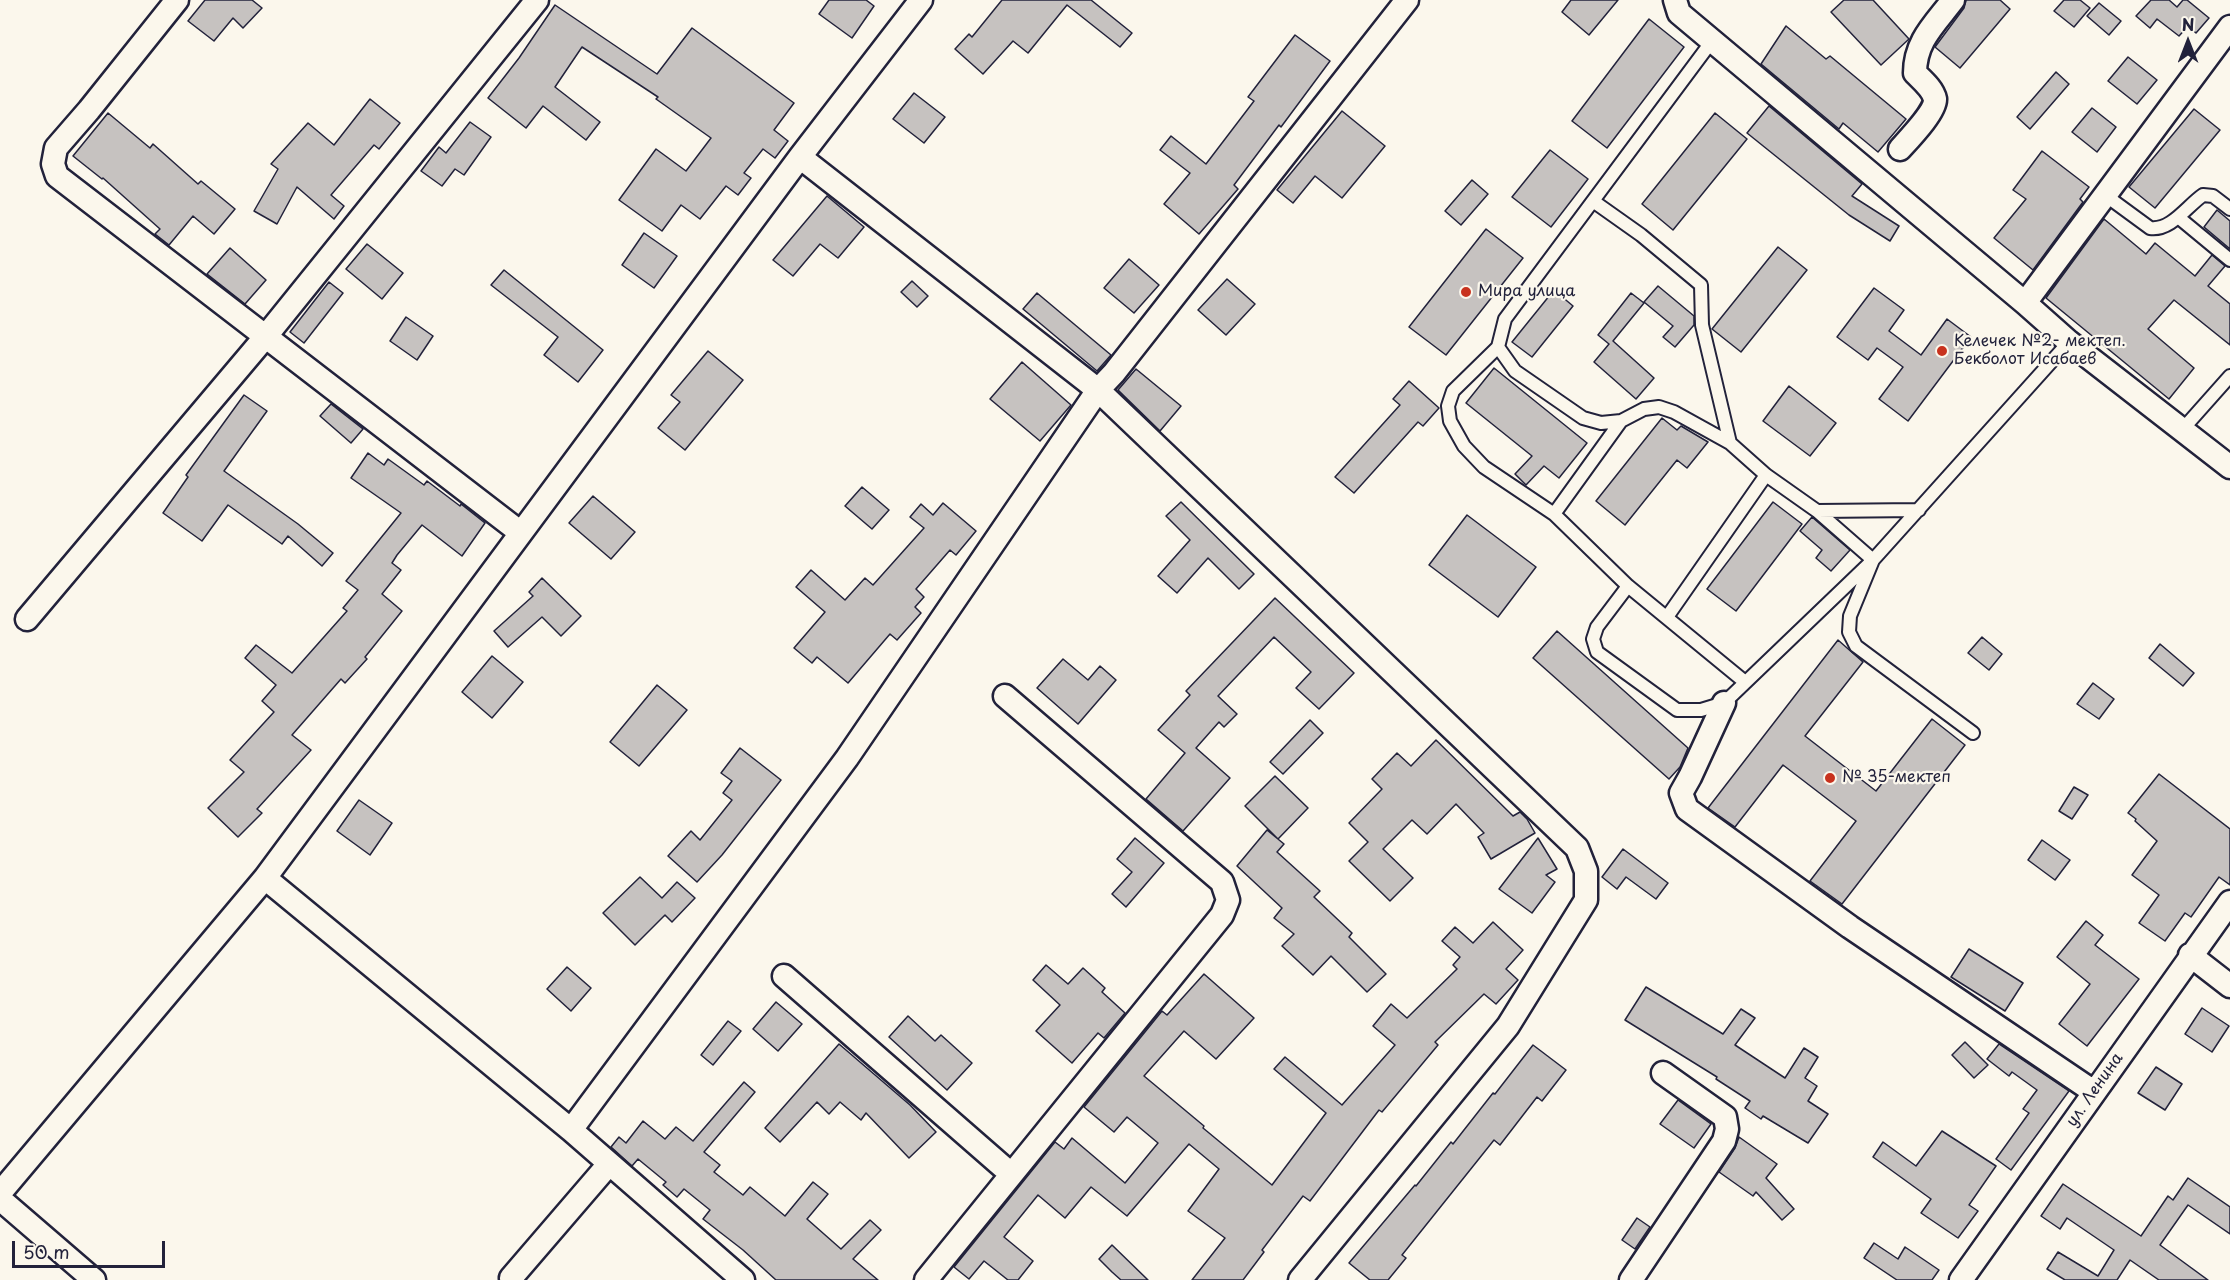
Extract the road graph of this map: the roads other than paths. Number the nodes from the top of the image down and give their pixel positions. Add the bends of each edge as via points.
1 (177, 0) edge
2 (537, 0) edge
3 (1407, 0) edge
4 (1675, 0) edge
5 (1953, 0) edge
6 (914, 3) edge
7 (2230, 27) edge
8 (1712, 41) junction
9 (1900, 149) dead end
10 (800, 157) junction
11 (2105, 195) junction
12 (1593, 201) junction
13 (2230, 209) edge
14 (2178, 217) junction
15 (2230, 260) edge
16 (2025, 303) junction
17 (266, 336) junction
18 (2069, 342) junction
19 (1498, 347) junction
20 (2230, 376) edge
21 (1098, 390) junction
22 (1621, 421) junction
23 (2182, 430) junction
24 (1730, 443) junction
25 (2230, 467) edge
26 (1766, 475) junction
27 (1918, 510) dead end
28 (1817, 511) junction
29 (1554, 514) junction
30 (521, 533) junction
31 (1873, 560) junction
32 (1628, 586) junction
33 (1666, 617) junction
34 (27, 619) dead end
35 (1745, 682) junction
36 (1005, 696) dead end
37 (1724, 703) junction
38 (1973, 733) dead end
39 (265, 878) junction
40 (2230, 902) edge
41 (2190, 955) junction
42 (784, 976) dead end
43 (2230, 986) edge
44 (1664, 1073) dead end
45 (2094, 1092) junction
46 (570, 1130) junction
47 (609, 1164) junction
48 (1011, 1174) junction
49 (0, 1193) edge
50 (0, 1200) edge
51 (511, 1278) dead end
52 (94, 1280) edge
53 (742, 1280) edge
54 (926, 1280) edge
55 (1300, 1280) edge
56 (1631, 1280) edge
57 (1961, 1280) edge

1 - 17 street via 56,148 53,164 57,176
2 - 17 street
3 - 21 street
4 - 8 street via 1679,13
5 - 9 street via 1921,42 1915,58 1915,73 1932,92 1935,102
6 - 10 street
7 - 11 street
8 - 12 lane
8 - 16 street
10 - 21 street
10 - 30 street
11 - 14 lane via 2150,228 2158,230
11 - 16 street
12 - 19 lane via 1504,320
12 - 24 lane via 1701,285 1702,325
13 - 14 lane via 2213,196 2203,195
14 - 15 lane
16 - 18 street
17 - 30 street
17 - 34 street
18 - 23 street
18 - 31 lane
19 - 22 lane via 1515,371 1583,418 1601,423
19 - 29 lane via 1454,392 1448,406 1450,421 1464,446 1484,467
20 - 23 lane
21 - 46 street via 847,758
21 - 55 street via 1577,848 1586,871 1586,900 1508,1026
22 - 24 lane via 1644,409 1659,407
22 - 29 lane
23 - 25 street
24 - 26 lane
26 - 28 lane
26 - 33 lane
27 - 28 lane
28 - 31 lane
29 - 32 lane
30 - 39 street
31 - 35 lane
31 - 38 lane via 1850,616 1849,632 1856,646
32 - 33 lane
32 - 37 lane via 1597,627 1593,639 1597,652 1677,710 1701,710
33 - 35 lane
35 - 37 lane
36 - 48 street via 1221,882 1228,900 1222,915
37 - 45 street via 1681,793 1687,809 1850,927
39 - 46 street
39 - 49 street
40 - 41 street, ул. Ленина
41 - 43 street
41 - 45 street, ул. Ленина
42 - 48 street
44 - 56 street via 1725,1117 1727,1130 1724,1141
45 - 57 street, ул. Ленина
46 - 47 street
47 - 51 street
47 - 53 street
48 - 54 street
50 - 52 street

